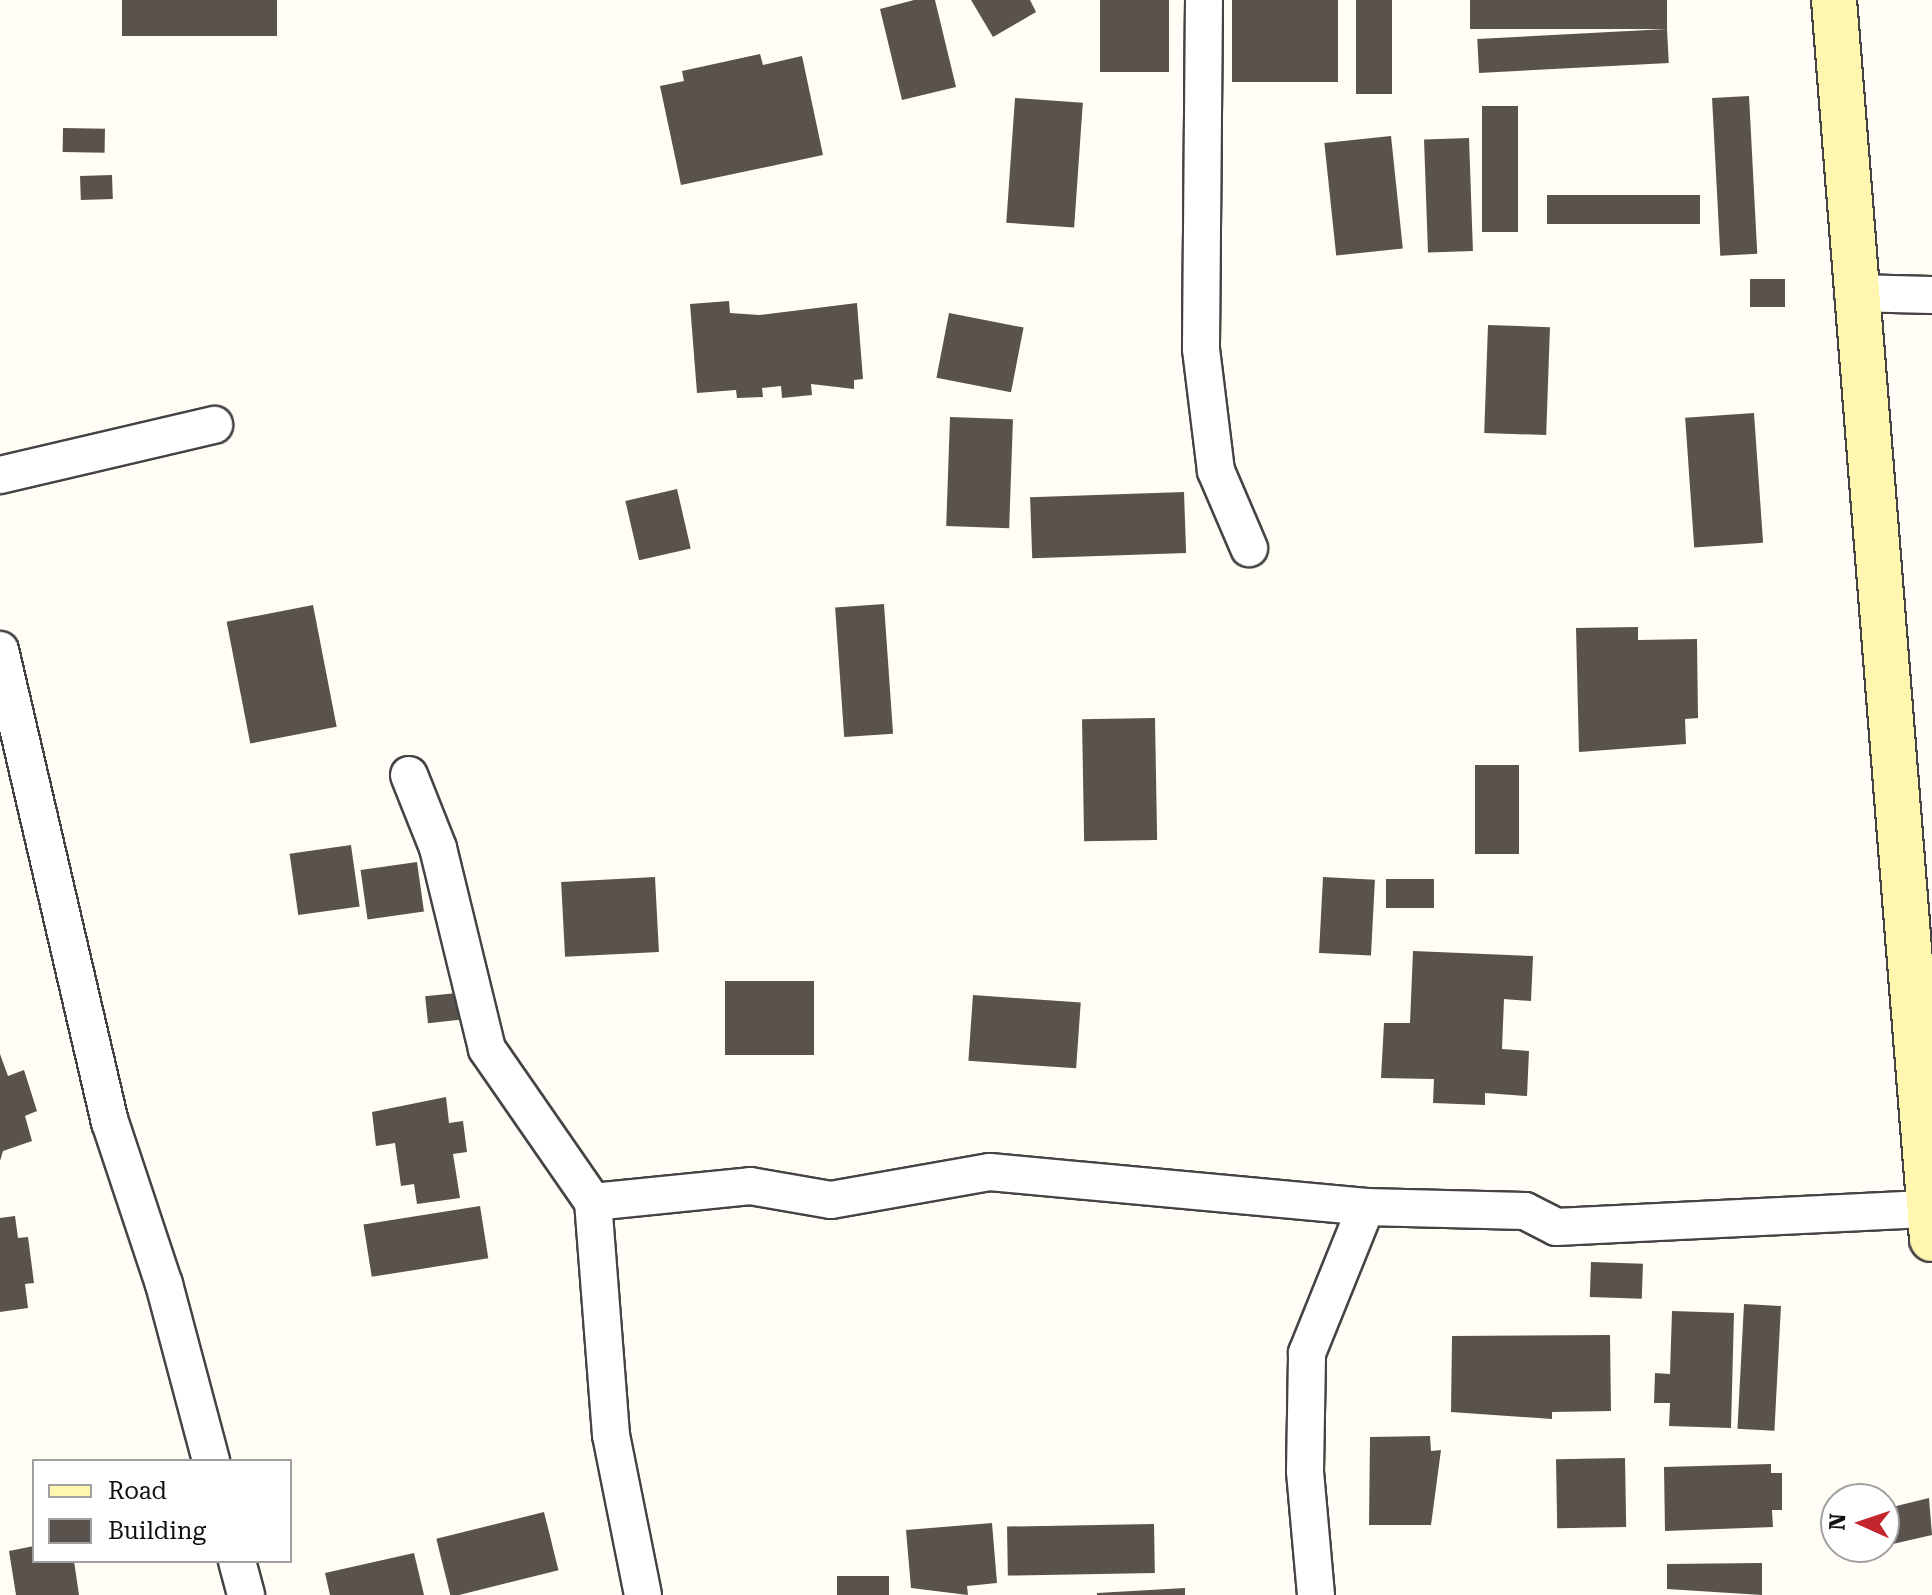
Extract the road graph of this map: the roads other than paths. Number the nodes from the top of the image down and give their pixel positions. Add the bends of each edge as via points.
1 (1204, 0) edge
2 (1834, 0) edge
3 (1853, 293) junction
4 (1932, 295) edge
5 (214, 425) dead end
6 (0, 475) edge
7 (1249, 548) dead end
8 (0, 650) edge
9 (409, 775) dead end
10 (593, 1202) junction
11 (1366, 1207) junction
12 (1928, 1224) edge
13 (210, 1459) edge
14 (238, 1563) edge
15 (246, 1595) edge
16 (643, 1595) edge
17 (1316, 1595) edge

1 - 7 street via 1201,349 1216,471
2 - 3 street
3 - 4 street
3 - 12 street
5 - 6 street
8 - 13 street via 110,1122 164,1284
9 - 10 street via 438,848 487,1049
10 - 11 street via 750,1186 831,1200 990,1172
10 - 16 street via 611,1435
11 - 12 street via 1525,1211 1556,1227
11 - 17 street via 1307,1353 1305,1471
14 - 15 street

